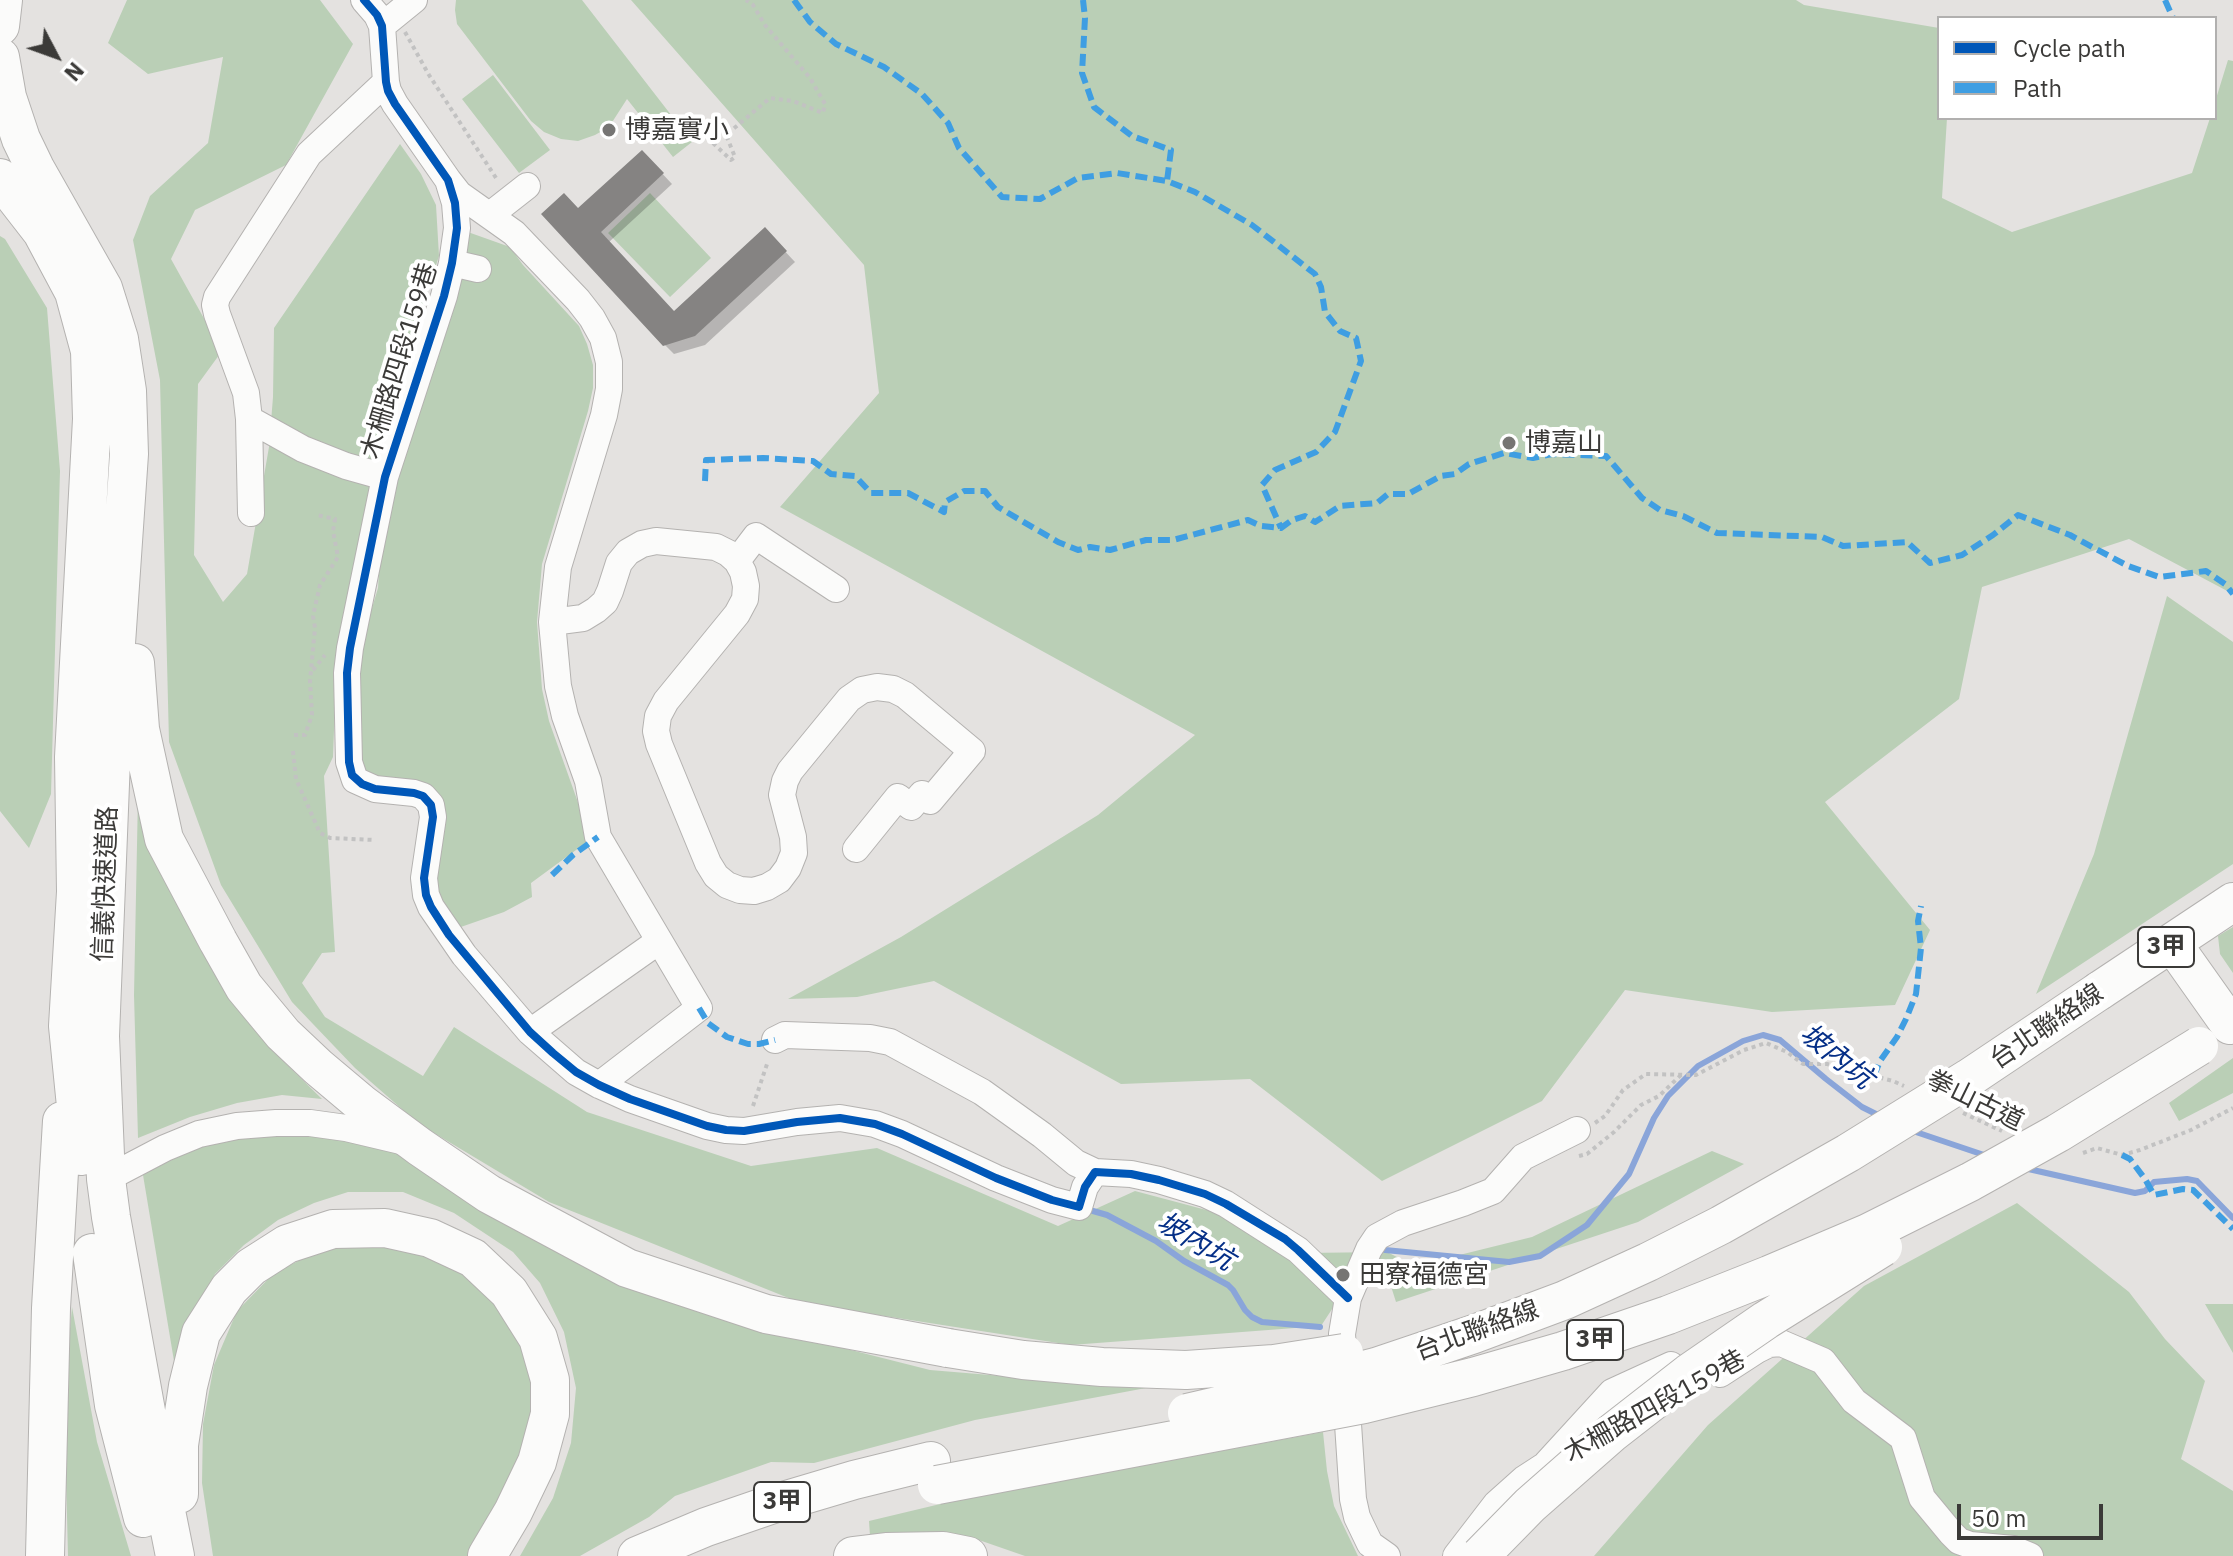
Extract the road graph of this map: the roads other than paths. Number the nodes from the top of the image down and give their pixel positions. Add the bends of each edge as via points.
1 (3, 0) edge
2 (364, 0) edge
3 (414, 0) edge
4 (0, 26) edge
5 (382, 26) junction
6 (0, 57) edge
7 (386, 82) junction
8 (0, 137) edge
9 (0, 178) edge
10 (448, 180) junction
11 (527, 186) dead end
12 (0, 200) edge
13 (490, 215) junction
14 (54, 226) junction
15 (452, 263) junction
16 (478, 269) dead end
17 (249, 419) junction
18 (385, 477) junction
19 (251, 513) dead end
20 (123, 528) junction
21 (737, 561) junction
22 (836, 589) dead end
23 (552, 622) junction
24 (856, 849) dead end
25 (2233, 902) edge
26 (659, 941) junction
27 (2172, 943) junction
28 (2232, 1024) edge
29 (68, 1026) junction
30 (530, 1032) junction
31 (775, 1040) road end
32 (2199, 1046) junction
33 (599, 1085) junction
34 (1577, 1130) road end
35 (420, 1147) junction
36 (1095, 1172) junction
37 (106, 1179) junction
38 (1721, 1225) junction
39 (1348, 1298) junction
40 (1671, 1365) dead end
41 (1544, 1466) junction
42 (934, 1473) junction
43 (45, 1556) edge
44 (153, 1556) edge
45 (175, 1556) edge
46 (187, 1556) edge
47 (487, 1556) edge
48 (637, 1556) edge
49 (699, 1556) edge
50 (853, 1556) edge
51 (968, 1556) edge
52 (1387, 1556) edge
53 (1456, 1556) edge
54 (1480, 1556) edge
55 (2030, 1556) edge

1 - 4 highway
2 - 5 street
3 - 5 street
5 - 7 street, 木柵路四段159巷
6 - 14 highway via 7,97
7 - 10 street, 木柵路四段159巷 via 395,104
7 - 17 street via 309,154 217,297 217,314 246,393
8 - 14 highway via 34,176
9 - 14 highway
10 - 13 street
10 - 15 street, 木柵路四段159巷 via 457,228
11 - 13 street
12 - 14 highway
13 - 23 street via 514,233 592,318 609,362 604,415 558,567
14 - 20 highway, 信義快速道路 via 103,288 119,339 129,454
14 - 29 highway, 信義快速道路 via 90,351 92,419 74,757 76,892
15 - 16 street
15 - 18 street, 木柵路四段159巷
17 - 18 street via 303,449
17 - 19 street
18 - 30 street, 木柵路四段159巷 via 348,660 352,775 375,789 423,796 431,805 424,878 431,907
20 - 35 highway via 140,729 164,839 244,987 283,1034
20 - 37 highway, 信義快速道路 via 100,1036
21 - 22 street via 756,536
21 - 23 street via 716,547 642,544 619,563 605,602 596,610 583,618
21 - 24 street via 745,599 666,701 656,731 708,863 727,885 754,891 779,880 788,868 794,853 782,795 785,781 849,699 862,690 877,687 905,695 972,751 930,801 922,794 911,807 898,797
23 - 26 street via 558,686 588,781 598,837
25 - 27 highway, 台北聯絡線 / 3甲
26 - 30 street
26 - 33 street via 699,1008
27 - 28 highway
27 - 38 highway, 台北聯絡線 / 3甲, bridge via 1969,1078
28 - 32 highway, 台北聯絡線 / 3甲
29 - 43 highway via 51,1308
29 - 44 highway, 信義快速道路 via 114,1405
30 - 33 street, 木柵路四段159巷
31 - 36 street via 785,1035 890,1042 982,1092
32 - 42 highway, 台北聯絡線 / 3甲, bridge via 2058,1133 1881,1226 1608,1335 1364,1404
32 - 54 highway, bridge via 2065,1142 1864,1258 1689,1373 1612,1433
33 - 36 street, 木柵路四段159巷 via 726,1130 840,1118 875,1124 996,1178 1079,1207
34 - 39 street via 1523,1157 1493,1191 1377,1237
35 - 37 street via 322,1125 237,1126 199,1134
35 - 38 highway, bridge via 489,1194 627,1268 766,1314 1023,1360 1116,1367 1186,1370 1360,1350 1571,1285
36 - 39 street via 1159,1180 1226,1204 1298,1250
37 - 45 highway, 信義快速道路
38 - 42 highway, 台北聯絡線 / 3甲, bridge via 1565,1300 1376,1367
39 - 52 street via 1342,1334 1353,1499 1362,1531
40 - 41 street via 1612,1392
41 - 53 street, 木柵路四段159巷 via 1496,1504
41 - 55 street, 木柵路四段159巷 via 1586,1450 1632,1414 1690,1392 1757,1350 1781,1343 1823,1361 1854,1401 1903,1438 1922,1498 1959,1541
42 - 48 highway, 台北聯絡線 / 3甲 via 854,1480 706,1527
42 - 49 highway, 台北聯絡線 / 3甲
46 - 47 highway via 180,1525 179,1445 201,1333 229,1289 287,1244 333,1229 385,1228 430,1238 473,1258 509,1292 538,1338 550,1380 550,1414 537,1462
50 - 51 highway via 943,1551

